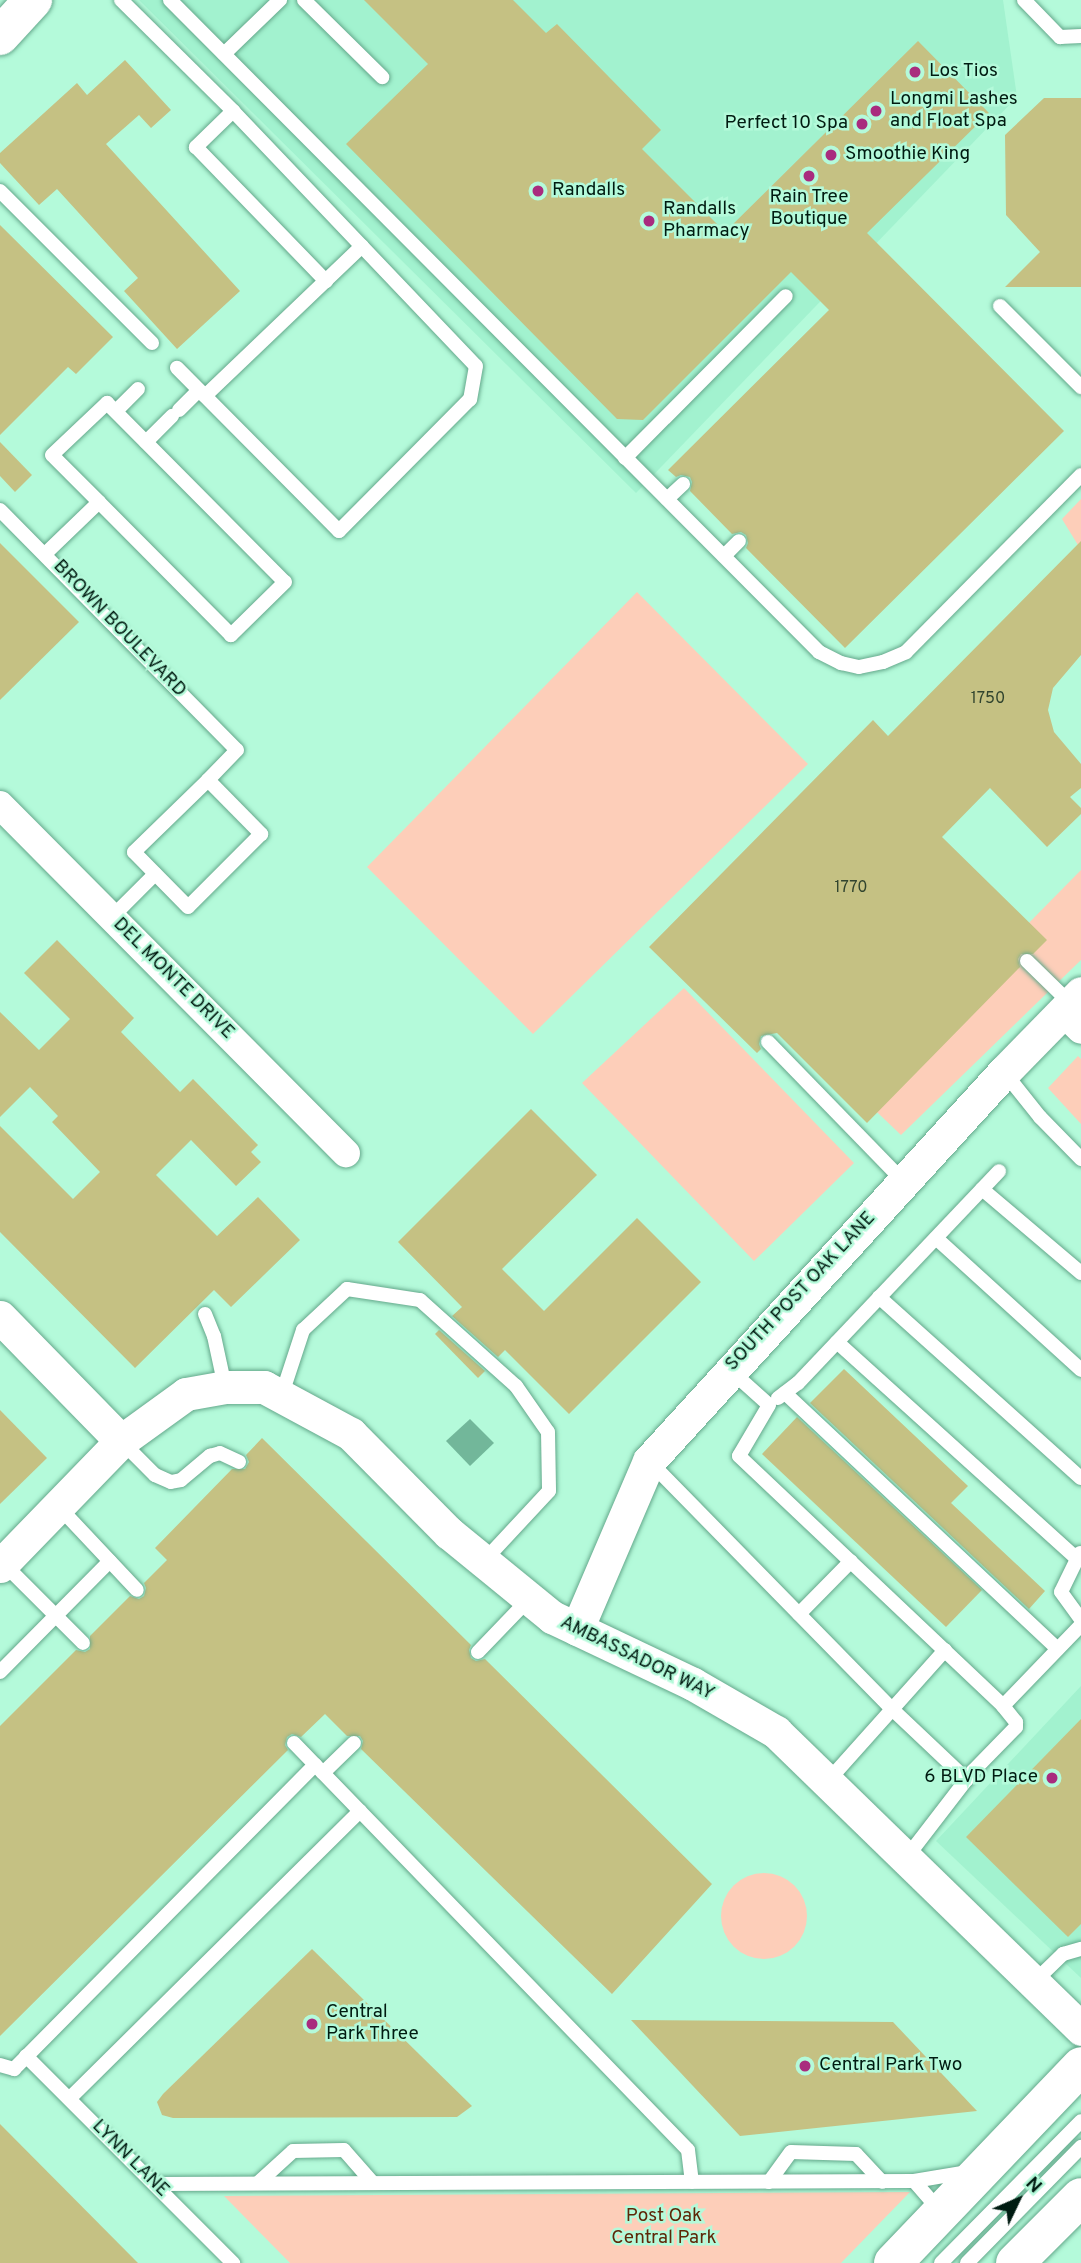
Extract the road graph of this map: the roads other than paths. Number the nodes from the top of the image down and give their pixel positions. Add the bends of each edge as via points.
1 (33, 0) edge
2 (121, 0) edge
3 (280, 0) edge
4 (304, 0) edge
5 (1024, 0) edge
6 (173, 1) edge
7 (0, 36) edge
8 (1081, 36) edge
9 (224, 54) junction
10 (382, 77) dead end
11 (233, 111) junction
12 (0, 191) edge
13 (362, 246) junction
14 (326, 281) junction
15 (786, 296) dead end
16 (1000, 306) dead end
17 (152, 343) dead end
18 (177, 368) dead end
19 (1081, 387) edge
20 (138, 389) dead end
21 (202, 393) junction
22 (116, 411) junction
23 (146, 442) junction
24 (625, 458) junction
25 (1081, 475) edge
26 (682, 484) dead end
27 (667, 499) junction
28 (99, 502) junction
29 (0, 510) edge
30 (739, 541) dead end
31 (46, 554) junction
32 (723, 556) junction
33 (208, 780) junction
34 (0, 805) edge
35 (155, 874) junction
36 (112, 917) junction
37 (1027, 961) dead end
38 (1074, 1010) edge
39 (768, 1042) dead end
40 (1004, 1072) junction
41 (346, 1153) dead end
42 (1081, 1159) edge
43 (999, 1171) dead end
44 (903, 1181) junction
45 (982, 1189) junction
46 (936, 1238) junction
47 (1081, 1273) edge
48 (879, 1297) junction
49 (205, 1314) dead end
50 (0, 1317) edge
51 (837, 1342) junction
52 (729, 1370) junction
53 (1081, 1370) edge
54 (225, 1387) junction
55 (785, 1393) junction
56 (281, 1397) junction
57 (769, 1405) junction
58 (121, 1441) junction
59 (649, 1461) junction
60 (239, 1462) dead end
61 (1081, 1478) edge
62 (58, 1506) junction
63 (1078, 1555) edge
64 (110, 1561) junction
65 (484, 1561) junction
66 (851, 1561) junction
67 (2, 1565) edge
68 (137, 1590) dead end
69 (530, 1598) junction
70 (799, 1614) junction
71 (56, 1616) junction
72 (1081, 1623) edge
73 (577, 1629) junction
74 (83, 1643) dead end
75 (1058, 1649) junction
76 (945, 1650) junction
77 (478, 1652) dead end
78 (0, 1672) edge
79 (1003, 1706) junction
80 (892, 1709) junction
81 (354, 1743) dead end
82 (294, 1744) dead end
83 (319, 1769) junction
84 (967, 1780) junction
85 (827, 1782) junction
86 (360, 1811) junction
87 (906, 1857) junction
88 (1081, 1949) edge
89 (1033, 1983) junction
90 (1081, 2029) edge
91 (26, 2056) junction
92 (0, 2064) edge
93 (1081, 2066) edge
94 (70, 2098) junction
95 (1081, 2121) edge
96 (1081, 2147) edge
97 (979, 2170) junction
98 (914, 2181) junction
99 (692, 2182) junction
100 (769, 2182) junction
101 (882, 2182) junction
102 (258, 2183) junction
103 (373, 2183) junction
104 (155, 2184) junction
105 (1081, 2197) edge
106 (940, 2211) junction
107 (233, 2263) edge
108 (893, 2263) edge
109 (941, 2263) edge
110 (967, 2263) edge
111 (1015, 2263) edge

1 - 7 main road
2 - 11 lane
3 - 9 lane
4 - 10 lane
5 - 8 lane via 1060,37
6 - 9 lane
9 - 24 lane
11 - 13 lane
11 - 14 lane via 195,147
12 - 17 lane
13 - 14 lane
13 - 21 lane via 477,366 470,399 339,531
14 - 21 lane
15 - 24 lane
16 - 19 lane
18 - 21 lane
20 - 22 lane
21 - 23 lane
22 - 23 lane
22 - 28 lane via 107,402 52,455
23 - 28 lane via 285,582 231,635
24 - 27 lane
25 - 32 lane via 906,652 883,662 859,667 819,652
26 - 27 lane
27 - 32 lane
28 - 31 lane
29 - 31 lane, BROWN BOULEVARD
30 - 32 lane
31 - 33 lane, BROWN BOULEVARD via 237,750
33 - 35 lane via 134,852
33 - 35 lane via 261,834 188,907
34 - 36 street, DEL MONTE DRIVE
35 - 36 lane
36 - 41 street, DEL MONTE DRIVE
37 - 38 lane
38 - 40 street, SOUTH POST OAK LANE
39 - 44 lane
40 - 42 lane
40 - 44 street, SOUTH POST OAK LANE
43 - 45 lane
44 - 52 street, SOUTH POST OAK LANE
45 - 46 lane
45 - 47 lane
46 - 48 lane
46 - 53 lane
48 - 51 lane
48 - 61 lane
49 - 54 lane
50 - 58 street
51 - 55 lane
51 - 63 lane
52 - 57 lane
52 - 59 street, SOUTH POST OAK LANE
54 - 56 street, AMBASSADOR WAY via 264,1387
54 - 58 street, AMBASSADOR WAY via 186,1394
55 - 57 lane
55 - 75 lane
56 - 65 street, AMBASSADOR WAY via 351,1434 449,1533
56 - 65 lane via 303,1330 347,1289 420,1300 516,1386 548,1432 549,1491
57 - 66 lane via 740,1456
58 - 60 lane via 155,1475 172,1482 220,1453
58 - 62 street, AMBASSADOR WAY
59 - 70 lane
59 - 73 street, SOUTH POST OAK LANE
62 - 64 lane
62 - 67 street, AMBASSADOR WAY
63 - 72 lane via 1061,1592
64 - 68 lane
64 - 71 lane
65 - 69 street, AMBASSADOR WAY
66 - 70 lane
66 - 76 lane
67 - 71 lane
69 - 73 street, AMBASSADOR WAY via 552,1617
69 - 77 lane
70 - 80 lane
71 - 74 lane
71 - 78 lane
72 - 75 lane
73 - 85 street, AMBASSADOR WAY via 693,1684 776,1732
75 - 79 lane
76 - 79 lane
76 - 80 lane
79 - 84 lane via 1016,1727
80 - 84 lane
80 - 85 lane
81 - 83 lane
82 - 83 lane
83 - 86 lane
83 - 91 lane
84 - 87 lane
85 - 87 street, AMBASSADOR WAY
86 - 94 lane
86 - 99 lane via 688,2150
87 - 89 street, AMBASSADOR WAY
88 - 89 lane via 1063,1954
89 - 90 street, AMBASSADOR WAY
91 - 92 lane via 14,2069
91 - 94 lane, LYNN LANE
93 - 97 main road
94 - 104 lane, LYNN LANE
95 - 109 lane
96 - 110 lane
97 - 98 lane
97 - 106 main road
98 - 101 lane
98 - 106 lane
99 - 100 lane
99 - 103 lane
100 - 101 lane
100 - 101 lane via 791,2152 856,2154
102 - 103 lane
102 - 103 lane via 293,2151 344,2150
102 - 104 lane
104 - 107 lane, LYNN LANE
105 - 111 main road
106 - 108 main road

